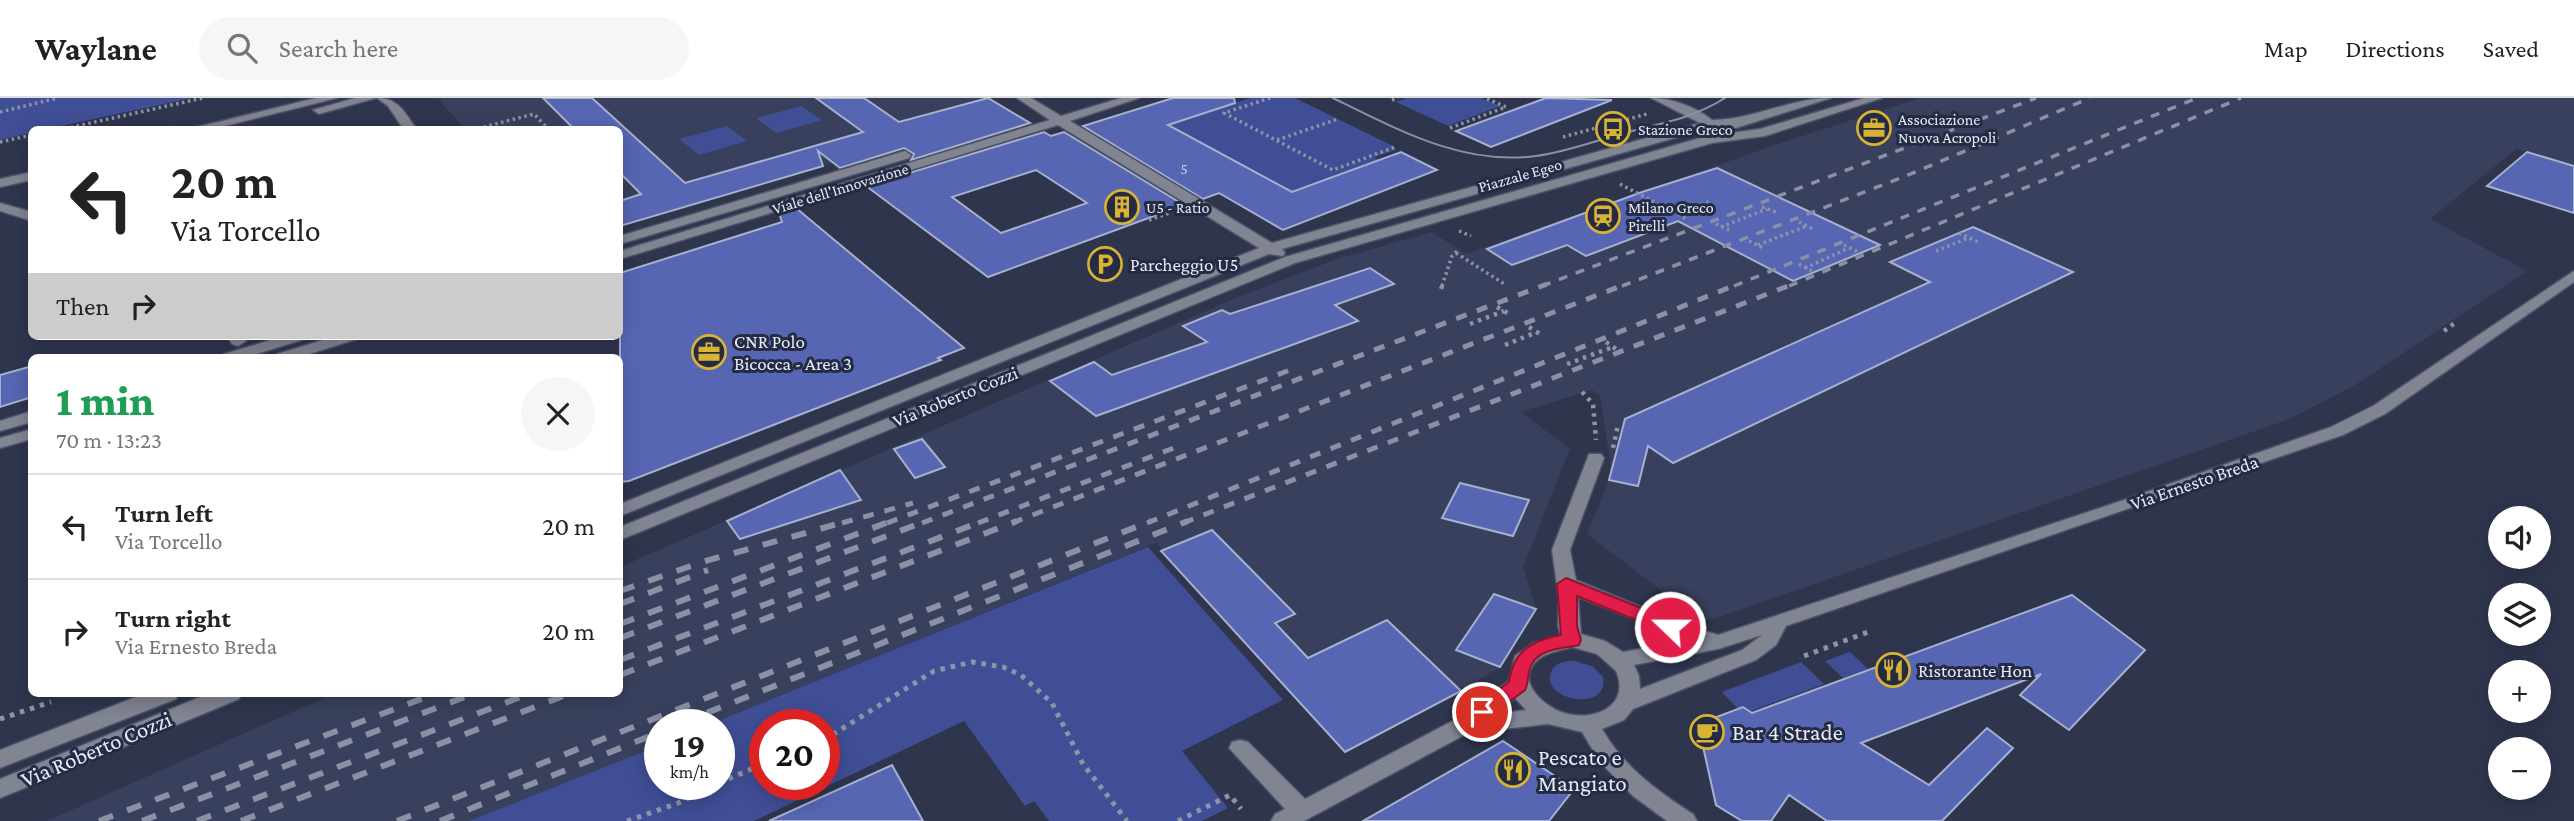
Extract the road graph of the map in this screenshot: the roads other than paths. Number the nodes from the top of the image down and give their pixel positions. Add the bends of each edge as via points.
1 (331, 98) edge
2 (370, 98) edge
3 (383, 98) edge
4 (1023, 98) edge
5 (1095, 98) edge
6 (1133, 98) edge
7 (1825, 98) edge
8 (1876, 98) edge
9 (1657, 105) edge
10 (1047, 113) junction
11 (1060, 120) junction
12 (1709, 124) junction
13 (208, 126) edge
14 (251, 126) edge
15 (408, 126) edge
16 (28, 166) edge
17 (0, 172) edge
18 (28, 177) edge
19 (0, 183) edge
20 (0, 207) edge
21 (28, 216) edge
22 (623, 239) edge
23 (1271, 248) junction
24 (623, 254) edge
25 (1290, 260) junction
26 (2574, 275) edge
27 (287, 340) edge
28 (339, 340) edge
29 (240, 354) edge
30 (293, 354) edge
31 (28, 417) edge
32 (0, 426) edge
33 (28, 435) edge
34 (0, 443) edge
35 (1595, 458) road end
36 (623, 509) edge
37 (623, 533) edge
38 (1566, 584) junction
39 (1780, 620) junction
40 (1572, 640) junction
41 (1718, 642) junction
42 (1620, 660) junction
43 (1518, 685) junction
44 (158, 697) edge
45 (221, 697) edge
46 (1627, 703) junction
47 (1551, 716) junction
48 (1588, 724) junction
49 (1464, 725) junction
50 (1240, 748) dead end
51 (0, 759) edge
52 (0, 789) edge
53 (1293, 816) edge
54 (1685, 821) edge

1 - 13 street
2 - 14 street
3 - 15 street
4 - 10 street
5 - 10 street, Viale dell'Innovazione
6 - 11 street, Viale dell'Innovazione
7 - 12 street, Piazzale Egeo via 1736,124
8 - 25 street, Piazzale Egeo via 1761,133 1711,139
9 - 12 street via 1701,117
10 - 11 street
10 - 22 street, Viale dell'Innovazione
11 - 23 street
11 - 24 street, Viale dell'Innovazione
12 - 23 street, Piazzale Egeo
16 - 17 street
18 - 19 street
20 - 21 street
23 - 25 street
23 - 36 street, Via Roberto Cozzi
25 - 37 street, Via Roberto Cozzi
26 - 39 street, Via Ernesto Breda via 2388,403 2337,431
27 - 29 street
28 - 30 street
31 - 32 street
33 - 34 street
35 - 38 street via 1562,543
38 - 40 street
38 - 41 street
39 - 41 street, Via Ernesto Breda
39 - 46 street via 1769,640 1749,655
40 - 42 street via 1596,646
40 - 43 street via 1531,652 1521,666
41 - 42 street, Via Ernesto Breda
42 - 46 street via 1629,680
43 - 47 street via 1529,703
43 - 49 street
44 - 51 street, Via Roberto Cozzi
45 - 52 street, Via Roberto Cozzi
46 - 48 street via 1614,717
47 - 48 street
47 - 49 street
48 - 54 street via 1607,758 1629,782
49 - 53 street
50 - 53 street

